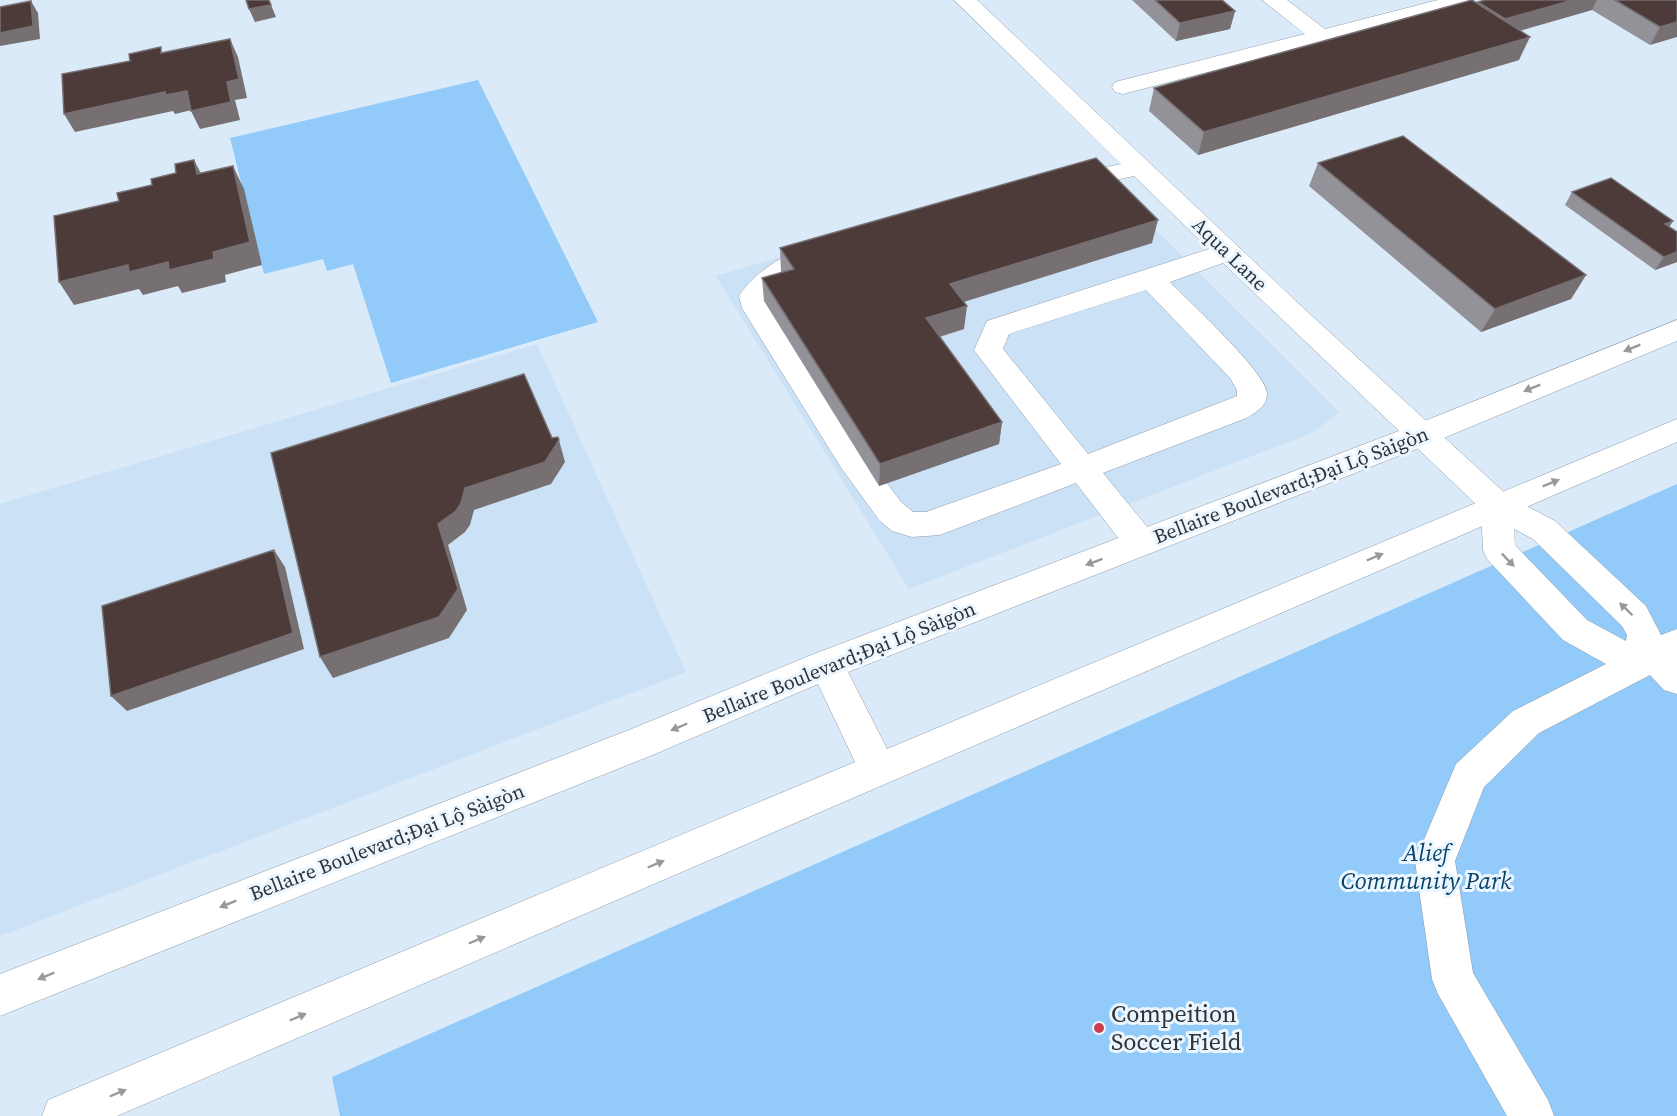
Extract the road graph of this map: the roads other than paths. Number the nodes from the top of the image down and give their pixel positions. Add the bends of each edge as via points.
1 (965, 0) edge
2 (1273, 0) edge
3 (1463, 0) edge
4 (1324, 38) junction
5 (1123, 87) dead end
6 (1140, 168) junction
7 (1045, 189) edge
8 (844, 248) edge
9 (1227, 252) junction
10 (1151, 279) junction
11 (1677, 330) edge
12 (1677, 430) edge
13 (1423, 434) junction
14 (1083, 468) junction
15 (1497, 505) junction
16 (1141, 543) junction
17 (1662, 660) edge
18 (826, 665) junction
19 (878, 769) junction
20 (0, 995) edge
21 (64, 1116) edge
22 (1532, 1116) edge

1 - 6 main road, Aqua Lane
2 - 4 main road
3 - 4 main road
4 - 5 main road
6 - 7 main road
6 - 9 main road, Aqua Lane
8 - 14 main road via 790,264 759,286 753,296 760,316 890,511 903,522 939,522
9 - 10 main road
9 - 13 main road, Aqua Lane
10 - 14 main road via 997,328 988,351
10 - 14 main road via 1240,371 1252,390 1251,401
11 -> 13 main road, Bellaire Boulevard;Đại Lộ Sàigòn
15 -> 12 main road
13 - 15 main road, Aqua Lane
13 - 16 main road, Bellaire Boulevard;Đại Lộ Sàigòn
14 - 16 main road
17 -> 15 main road, Aqua Lane via 1634,616 1544,530
15 -> 17 main road via 1498,550 1575,630 1609,650
19 -> 15 main road
16 -> 18 main road, Bellaire Boulevard;Đại Lộ Sàigòn
17 - 22 main road via 1526,722 1469,776 1435,861 1453,979
18 - 19 main road
18 -> 20 main road, Bellaire Boulevard;Đại Lộ Sàigòn via 642,742
21 -> 19 main road

